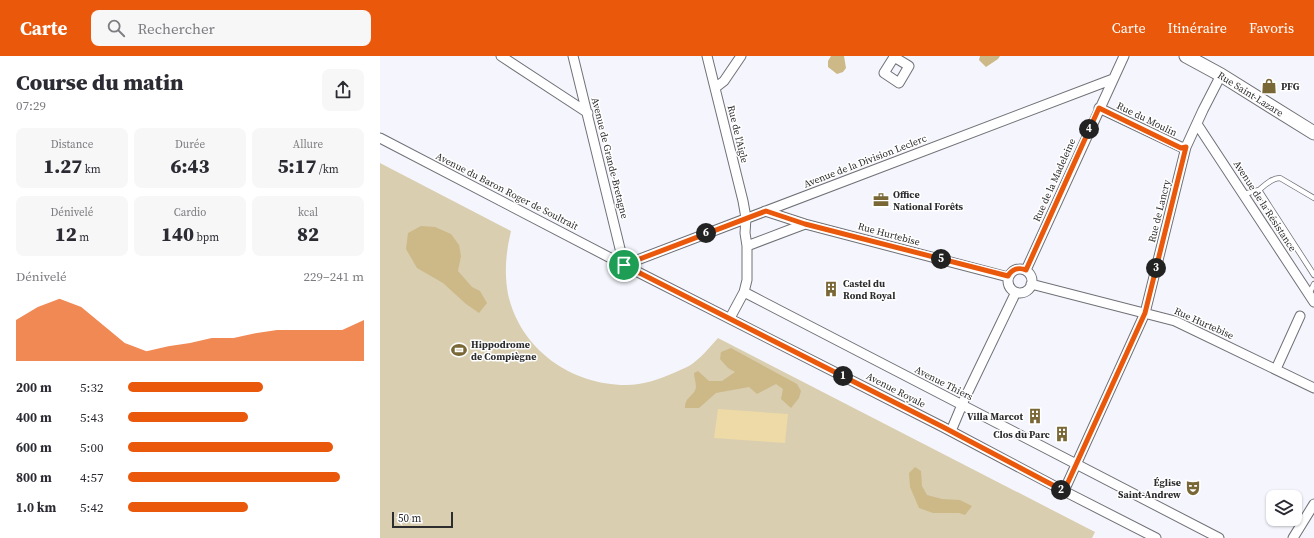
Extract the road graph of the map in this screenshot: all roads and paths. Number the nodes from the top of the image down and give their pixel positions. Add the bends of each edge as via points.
1 (501, 56) edge
2 (573, 56) edge
3 (707, 56) edge
4 (741, 56) edge
5 (1124, 56) edge
6 (1186, 56) edge
7 (1221, 75) junction
8 (1113, 79) junction
9 (715, 88) junction
10 (1099, 108) junction
11 (588, 113) junction
12 (1197, 124) junction
13 (1314, 133) edge
14 (380, 138) edge
15 (1186, 147) junction
16 (1259, 190) junction
17 (1244, 194) junction
18 (1314, 198) edge
19 (766, 211) junction
20 (746, 218) junction
21 (805, 224) junction
22 (748, 246) junction
23 (624, 265) junction
24 (1026, 270) junction
25 (1314, 275) edge
26 (1008, 276) junction
27 (1031, 284) junction
28 (1314, 284) edge
29 (744, 292) junction
30 (1016, 292) junction
31 (1311, 298) edge
32 (1145, 313) junction
33 (1300, 316) dead end
34 (730, 318) junction
35 (1276, 369) junction
36 (1314, 388) edge
37 (962, 405) junction
38 (951, 431) junction
39 (1076, 464) junction
40 (1064, 491) junction
41 (1314, 504) edge
42 (1156, 538) edge
43 (1219, 538) edge
44 (1293, 538) edge

1 - 11 street
2 - 11 street, Avenue de Grande-Bretagne
3 - 9 street, Rue de l'Aigle
4 - 9 street via 724,82
5 - 8 street, Rue de la Madeleine
6 - 7 main road, Rue Saint-Lazare
7 - 12 street, Rue de Lancry
7 - 13 main road, Rue Saint-Lazare
8 - 10 street, Rue de la Madeleine
8 - 19 street, Avenue de la Division Leclerc
9 - 20 street, Rue de l'Aigle
10 - 15 street, Rue du Moulin via 1181,148
10 - 24 street, Rue de la Madeleine
11 - 23 street, Avenue de Grande-Bretagne
12 - 15 street, Rue de Lancry
12 - 17 street, Avenue de la Résistance
14 - 23 street, Avenue du Baron Roger de Soultrait
15 - 32 street, Rue de Lancry
16 - 17 lane
16 - 18 lane via 1273,179 1280,178
16 - 25 lane
17 - 31 street, Avenue de la Résistance
19 - 20 street, Avenue de la Division Leclerc
19 - 21 street, Rue Hurtebise
20 - 22 street, Rue de l'Aigle via 745,233
20 - 23 street, Avenue de la Division Leclerc
21 - 22 street
21 - 26 street, Rue Hurtebise
22 - 29 street, Rue de l'Aigle via 748,270
23 - 34 street, Avenue Royale
24 - 26 street via 1016,269
24 - 27 street via 1031,276
26 - 30 street via 1010,288
27 - 30 street via 1027,290
27 - 32 street, Rue Hurtebise
28 - 31 lane
29 - 34 street, Rue de l'Aigle
29 - 37 street, Avenue Thiers
30 - 37 street
32 - 35 street, Rue Hurtebise via 1175,321
32 - 39 street, Rue de Lancry
33 - 35 street
34 - 38 street, Avenue Royale
35 - 36 street, Rue Hurtebise
37 - 38 street
37 - 39 street, Avenue Thiers
38 - 40 street, Avenue Royale
39 - 40 street, Rue de Lancry
39 - 43 street, Avenue Thiers
40 - 42 street, Avenue Royale
41 - 44 street

